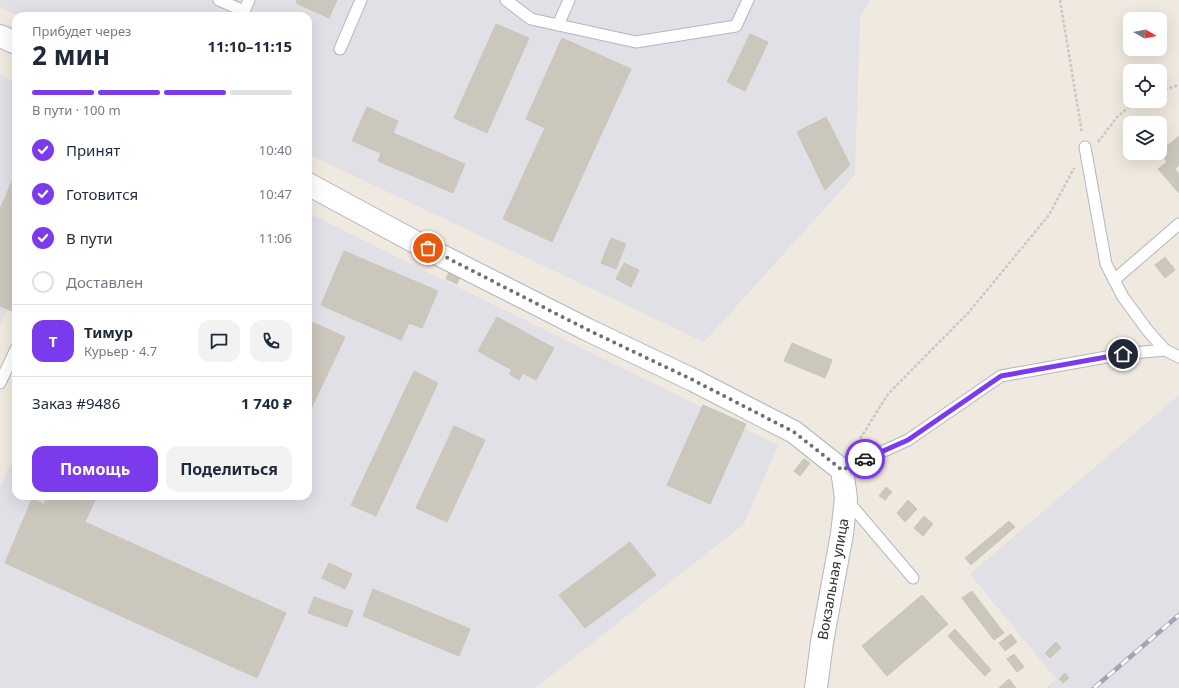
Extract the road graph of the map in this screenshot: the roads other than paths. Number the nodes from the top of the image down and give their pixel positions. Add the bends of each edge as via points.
1 (219, 0) edge
2 (249, 0) edge
3 (361, 0) edge
4 (506, 0) edge
5 (569, 0) edge
6 (748, 0) edge
7 (240, 12) edge
8 (244, 12) edge
9 (558, 25) junction
10 (0, 36) edge
11 (12, 41) edge
12 (340, 49) dead end
13 (1085, 152) road end
14 (312, 186) edge
15 (1179, 224) edge
16 (1114, 280) junction
17 (1165, 350) junction
18 (1179, 357) edge
19 (12, 358) edge
20 (0, 383) edge
21 (842, 470) junction
22 (846, 498) junction
23 (913, 578) dead end
24 (816, 688) edge

1 - 7 lane
2 - 8 lane
3 - 12 lane
4 - 9 lane via 531,20
5 - 9 lane
6 - 9 lane via 736,26 636,42
10 - 11 street
13 - 16 lane via 1106,264
14 - 21 street via 552,312 794,432
15 - 16 lane
16 - 17 lane via 1123,297
17 - 18 lane
17 - 21 lane via 1123,354 1001,376 908,440
19 - 20 lane
21 - 22 street, Вокзальная улица
22 - 23 lane
22 - 24 street, Вокзальная улица

